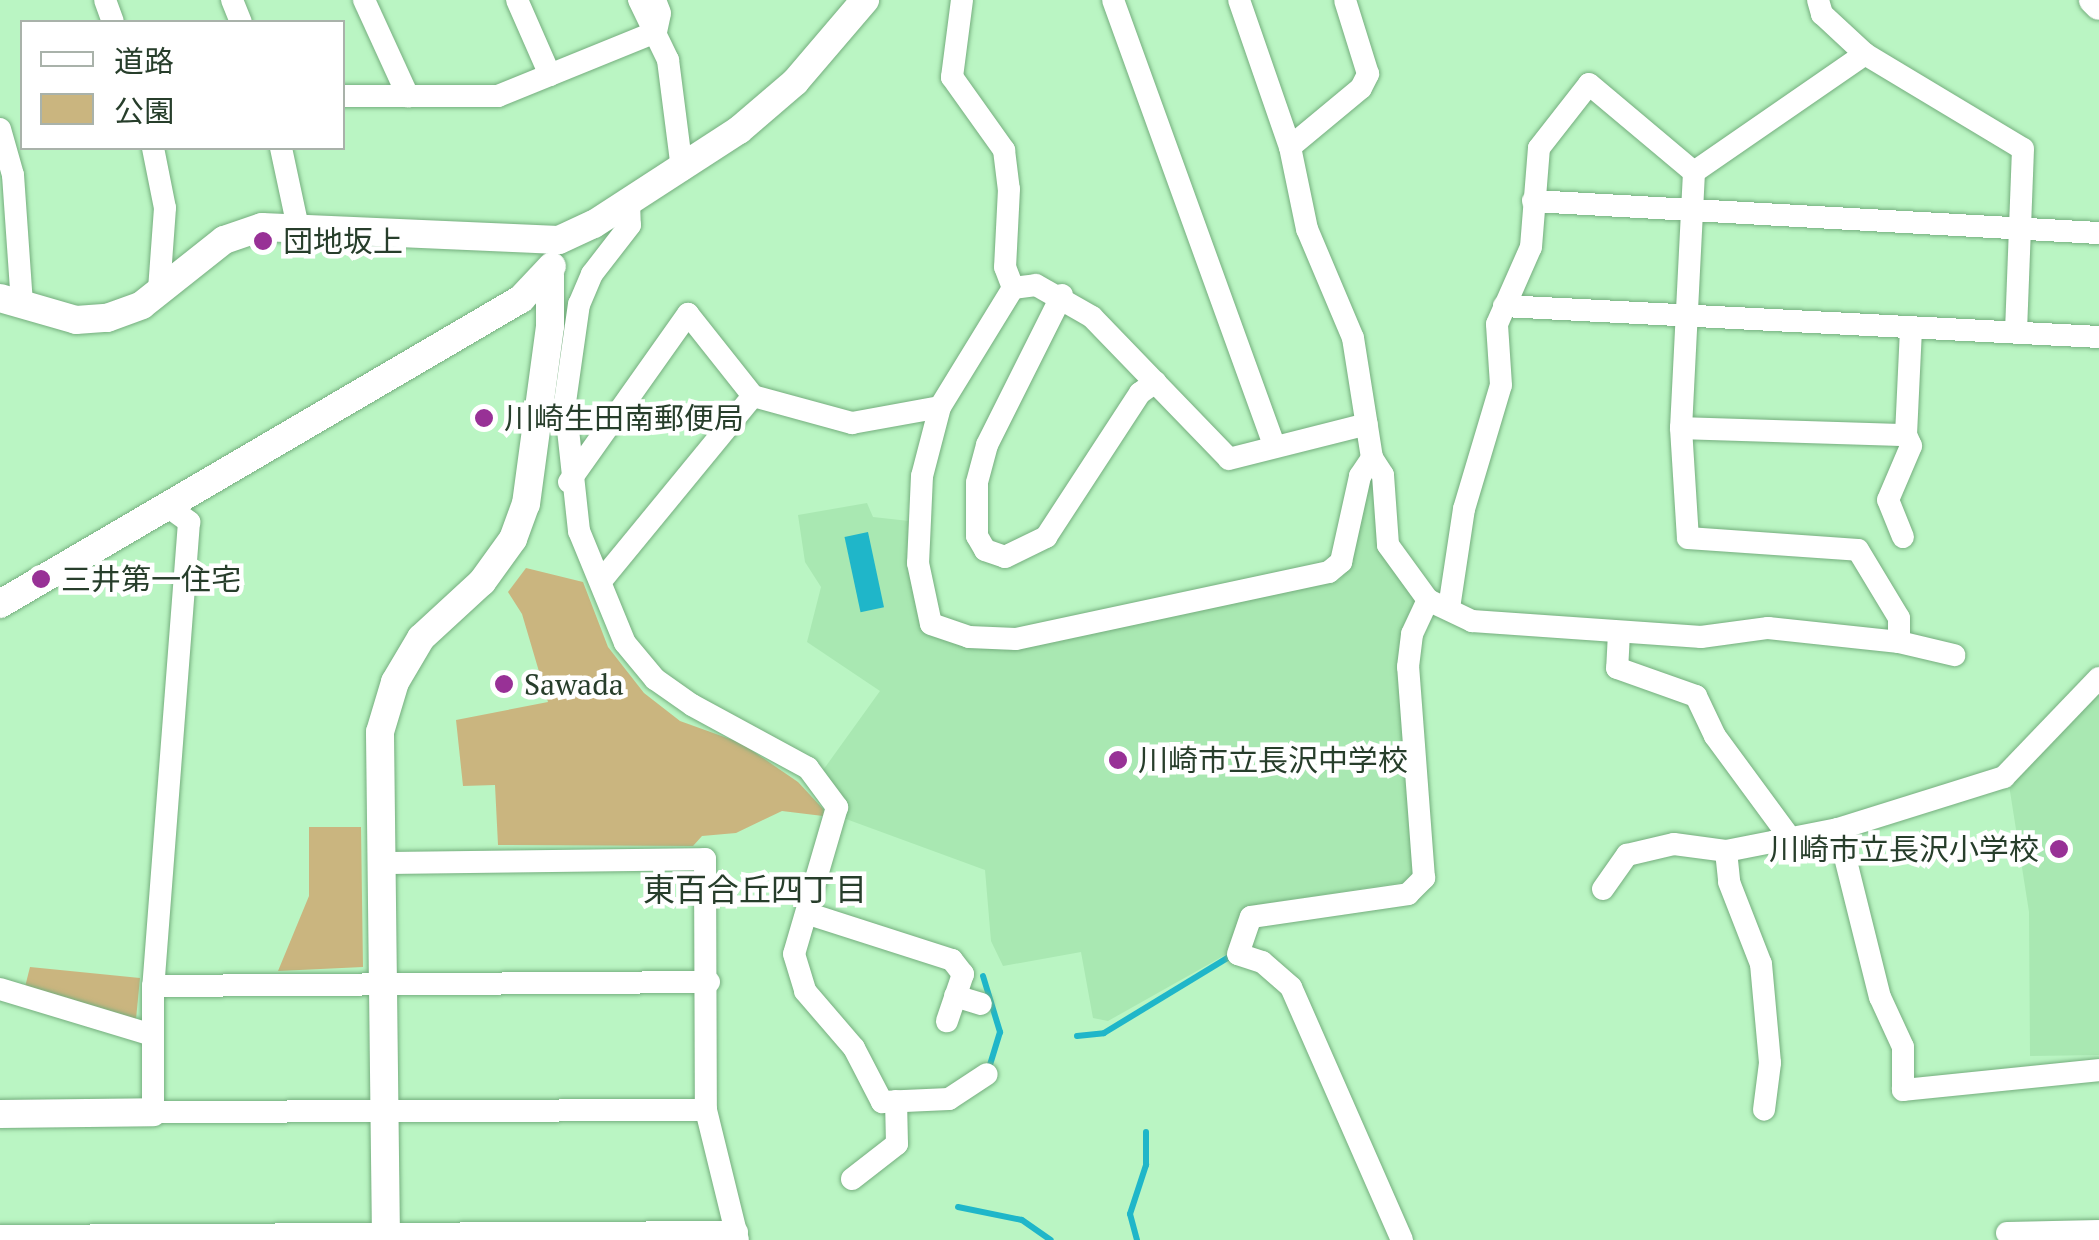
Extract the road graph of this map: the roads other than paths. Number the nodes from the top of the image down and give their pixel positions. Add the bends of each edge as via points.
1 (364, 0) edge
2 (517, 0) edge
3 (640, 0) edge
4 (655, 0) edge
5 (865, 0) edge
6 (962, 0) edge
7 (1114, 0) edge
8 (1240, 0) edge
9 (1818, 0) edge
10 (2093, 0) edge
11 (1355, 5) edge
12 (2099, 6) edge
13 (656, 32) junction
14 (1864, 54) junction
15 (550, 75) junction
16 (345, 96) edge
17 (408, 96) junction
18 (0, 129) edge
19 (1290, 146) junction
20 (152, 150) edge
21 (281, 150) edge
22 (682, 170) junction
23 (1694, 172) junction
24 (1533, 201) junction
25 (630, 202) junction
26 (1692, 210) junction
27 (298, 227) junction
28 (2023, 229) junction
29 (2099, 233) edge
30 (559, 240) junction
31 (550, 275) junction
32 (1013, 288) junction
33 (159, 290) junction
34 (1062, 295) junction
35 (11, 301) edge
36 (1504, 306) junction
37 (1686, 315) junction
38 (1911, 328) junction
39 (2016, 332) junction
40 (2099, 336) edge
41 (1156, 382) junction
42 (753, 396) junction
43 (940, 407) junction
44 (1368, 424) junction
45 (1682, 428) junction
46 (1906, 435) junction
47 (1276, 447) junction
48 (1372, 458) junction
49 (568, 482) junction
50 (166, 505) junction
51 (1903, 537) dead end
52 (601, 580) junction
53 (0, 604) edge
54 (1438, 604) junction
55 (1619, 633) junction
56 (1898, 642) junction
57 (1954, 656) dead end
58 (2099, 678) edge
59 (1838, 829) junction
60 (1790, 838) junction
61 (1726, 850) junction
62 (379, 863) junction
63 (1603, 889) dead end
64 (809, 914) junction
65 (708, 982) junction
66 (382, 984) junction
67 (154, 986) junction
68 (0, 989) edge
69 (956, 996) junction
70 (980, 1004) dead end
71 (947, 1021) dead end
72 (152, 1035) junction
73 (2099, 1070) edge
74 (987, 1074) dead end
75 (896, 1101) junction
76 (706, 1110) junction
77 (1764, 1110) dead end
78 (384, 1111) junction
79 (152, 1112) junction
80 (0, 1114) edge
81 (852, 1178) dead end
82 (2099, 1231) edge
83 (2007, 1233) dead end
84 (0, 1236) edge
85 (737, 1236) edge
86 (386, 1237) edge
87 (1402, 1240) edge

1 - 17 street
2 - 15 street
3 - 13 street
4 - 13 street
5 - 22 street via 795,82
6 - 32 street via 952,77 1004,150 1005,267
7 - 47 street
8 - 19 street
9 - 14 street via 1822,14
10 - 12 street
11 - 19 street via 1368,74 1361,88
13 - 15 street
13 - 22 street via 668,60
14 - 23 street
14 - 28 street via 2023,149
15 - 17 street via 498,96
16 - 17 street
18 - 35 street via 14,176
19 - 44 street via 1307,229 1353,338
20 - 33 street via 165,208
21 - 27 street
22 - 25 street
23 - 24 street via 1588,84 1539,148
23 - 26 street
24 - 26 street
24 - 36 street via 1531,248
25 - 30 street
25 - 49 street via 630,225 592,274 579,304 564,402
26 - 28 street
26 - 37 street
27 - 30 street
27 - 33 street via 262,227 224,240
28 - 29 street
28 - 39 street
30 - 31 street
31 - 50 street via 521,299
31 - 62 street via 550,326 526,504 513,539 482,582 421,638 395,682 377,767
32 - 34 street via 1036,285
32 - 43 street
33 - 35 street via 142,305 76,320
34 - 41 street
34 - 41 street via 987,445 977,483 977,536 985,550 1004,557 1046,537 1140,392
36 - 37 street
36 - 54 street via 1497,324 1501,385
37 - 38 street
37 - 45 street
38 - 39 street
38 - 46 street
39 - 40 street
41 - 47 street via 1229,459
42 - 43 street via 852,422
42 - 49 street via 688,314
42 - 52 street
43 - 48 street via 922,476 918,563 932,624 970,637 1016,639 1328,572 1341,562 1360,476
44 - 47 street
44 - 48 street
45 - 46 street
45 - 56 street via 1688,538 1858,550 1899,618
46 - 51 street via 1911,446 1888,500
48 - 54 street via 1383,475 1388,545
49 - 52 street via 579,531
50 - 53 street
50 - 67 street via 189,522
52 - 64 street via 625,643 656,679 808,768 837,807
54 - 55 street via 1472,621
54 - 87 street via 1412,634 1408,667 1424,878 1408,894 1251,918 1238,954 1262,962 1291,987
55 - 56 street via 1701,637 1768,628
55 - 60 street via 1618,668 1696,696 1716,736
56 - 57 street
58 - 59 street via 2004,777
59 - 60 street
59 - 73 street via 1880,996 1903,1047 1903,1090
60 - 61 street
61 - 63 street via 1674,844 1627,856
61 - 77 street via 1729,882 1761,964 1770,1062
62 - 65 street via 704,859
62 - 66 street
64 - 69 street via 952,960 963,974
64 - 75 street via 794,954 804,991 854,1048 882,1102
65 - 66 street
65 - 76 street
66 - 67 street
66 - 78 street
67 - 72 street
68 - 72 street
69 - 70 street
69 - 71 street
72 - 79 street
74 - 75 street via 949,1100
75 - 81 street via 897,1144
76 - 78 street
76 - 85 street
78 - 79 street
78 - 86 street
79 - 80 street
82 - 83 street
84 - 86 street
85 - 86 street

